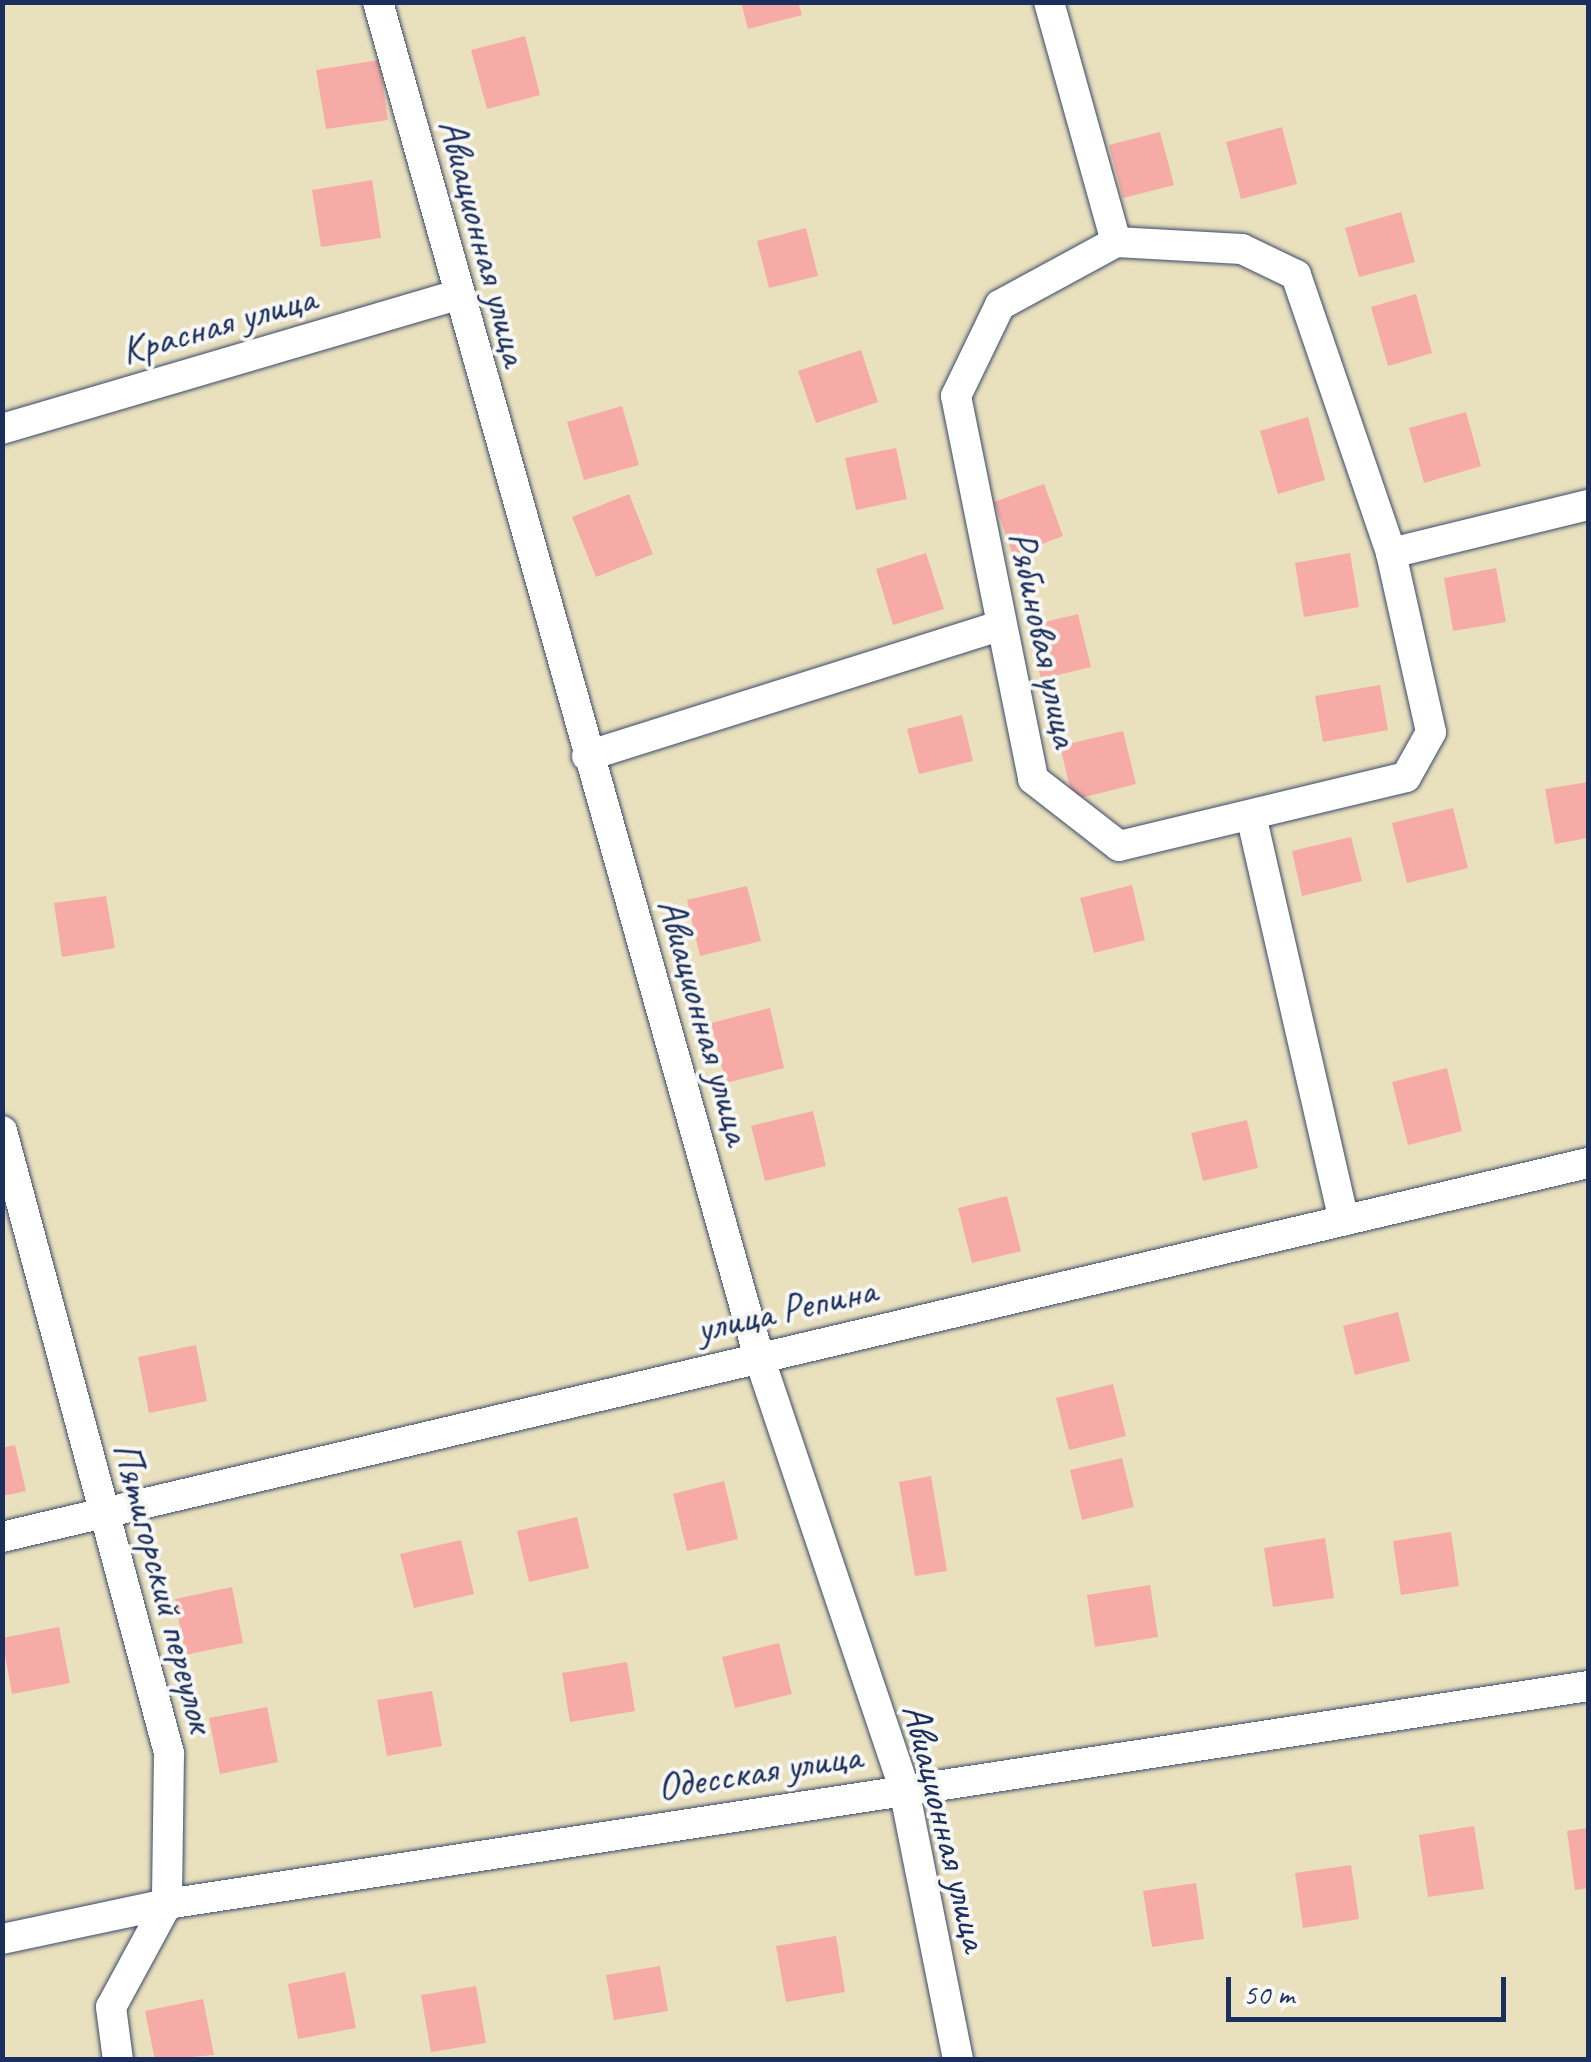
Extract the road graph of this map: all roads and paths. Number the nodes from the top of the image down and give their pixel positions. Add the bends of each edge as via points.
1 (378, 2) edge
2 (1048, 2) edge
3 (1116, 242) junction
4 (456, 295) junction
5 (2, 429) edge
6 (1588, 505) edge
7 (1391, 553) junction
8 (1000, 626) junction
9 (587, 756) junction
10 (1251, 815) junction
11 (2, 1131) edge
12 (1588, 1164) edge
13 (1344, 1220) junction
14 (759, 1356) junction
15 (104, 1513) junction
16 (2, 1537) edge
17 (1588, 1686) edge
18 (904, 1789) junction
19 (167, 1904) junction
20 (2, 1938) edge
21 (118, 2060) edge
22 (958, 2060) edge

1 - 4 street, Авиационная улица
2 - 3 street
3 - 7 street, Рябиновая улица via 1242,248 1296,275
3 - 8 street, Рябиновая улица via 1000,306 956,396
4 - 5 street, Красная улица
4 - 9 street, Авиационная улица
6 - 7 street
7 - 10 street, Рябиновая улица via 1430,732 1406,777
8 - 9 street
8 - 10 street, Рябиновая улица via 1032,779 1119,846
9 - 14 street, Авиационная улица
10 - 13 street
11 - 15 street, Пятигорский переулок
12 - 13 street, улица Репина
13 - 14 street, улица Репина
14 - 15 street, улица Репина
14 - 18 street, Авиационная улица
15 - 16 street, улица Репина
15 - 19 street, Пятигорский переулок via 168,1753
17 - 18 street, Одесская улица
18 - 19 street, Одесская улица
18 - 22 street, Авиационная улица
19 - 20 street, Одесская улица
19 - 21 street, Пятигорский переулок via 111,2007

